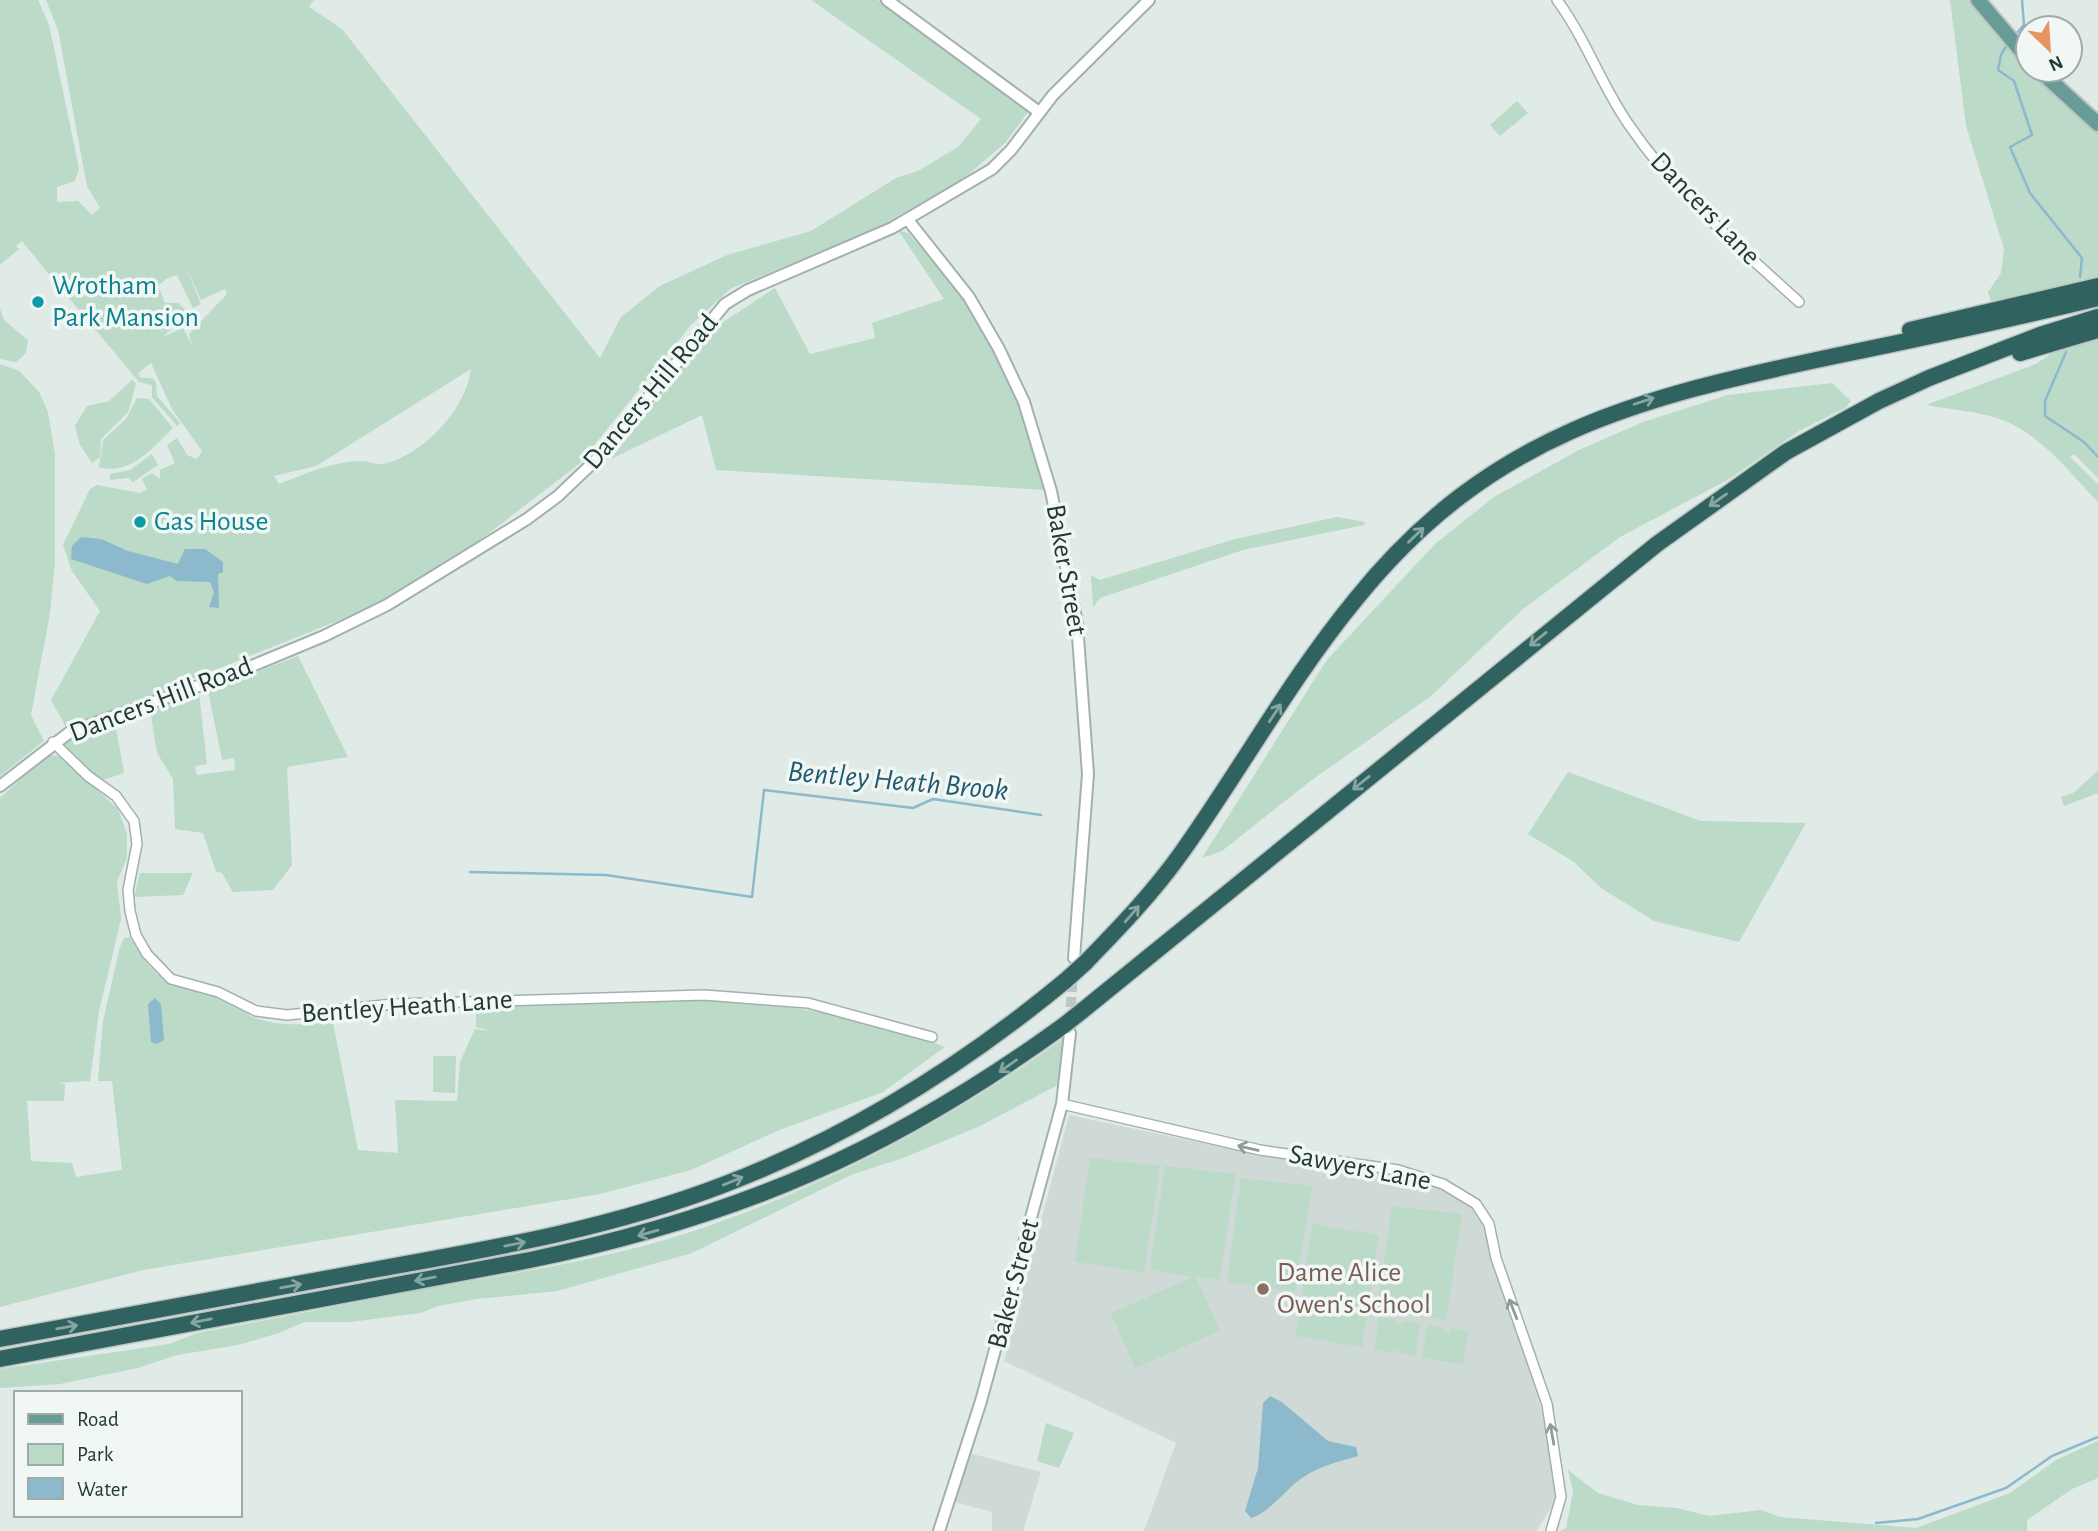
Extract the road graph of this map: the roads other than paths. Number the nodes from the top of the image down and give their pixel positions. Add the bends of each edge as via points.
1 (887, 0) edge
2 (1149, 0) edge
3 (1557, 0) edge
4 (1978, 0) edge
5 (2014, 43) edge
6 (2054, 84) edge
7 (1039, 112) junction
8 (2098, 124) edge
9 (908, 220) junction
10 (2098, 286) edge
11 (2098, 298) edge
12 (1799, 302) dead end
13 (2098, 317) edge
14 (2098, 330) edge
15 (1766, 369) junction
16 (1774, 461) junction
17 (53, 742) junction
18 (0, 786) edge
19 (1079, 961) junction
20 (1066, 1029) junction
21 (932, 1037) dead end
22 (1062, 1104) junction
23 (0, 1339) edge
24 (0, 1359) edge
25 (939, 1531) edge
26 (1551, 1531) edge

1 - 7 street
2 - 7 street, Dancers Hill Road
3 - 12 street, Dancers Lane via 1599,79 1659,167 1709,221
4 - 5 main road
6 - 8 main road
7 - 9 street, Dancers Hill Road via 992,169
9 - 17 street, Dancers Hill Road via 748,289 725,304 633,420 574,482 463,560 324,636
9 - 19 street, Baker Street via 969,297 999,349 1024,402 1051,491 1077,623 1088,762
10 - 15 highway via 1806,354
11 - 15 highway
13 - 16 highway via 1930,378 1879,401
14 - 16 highway via 2005,358
19 -> 15 highway via 1126,921 1180,855 1355,599 1433,518 1507,464 1580,425 1646,400
16 -> 20 highway, bridge via 1646,553 1082,1011
17 - 18 street, Dancers Hill Road
17 - 21 street, Bentley Heath Lane via 116,796 134,821 137,844 128,890 130,911 147,954 171,979 218,992 256,1011 287,1015 394,1004 704,995 808,1003
23 -> 19 highway, bridge via 515,1244 686,1199 804,1150 913,1093 974,1053 1065,981
20 - 22 street, Baker Street
20 -> 24 highway via 895,1134 775,1191 683,1223 530,1260
22 - 25 street, Baker Street via 981,1401
26 -> 22 street, Sawyers Lane via 1562,1497 1547,1404 1496,1258 1489,1224 1476,1204 1443,1184 1398,1170 1260,1150

